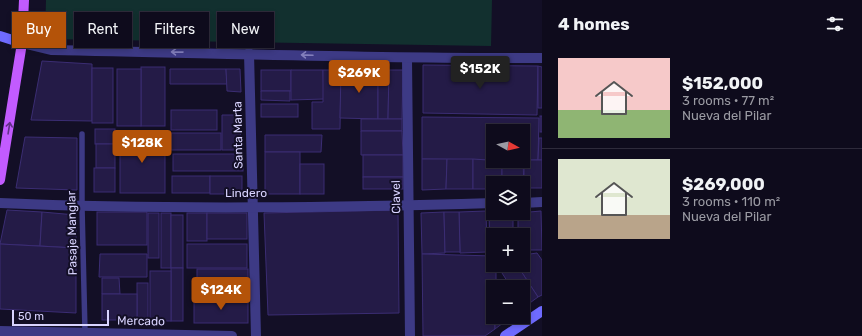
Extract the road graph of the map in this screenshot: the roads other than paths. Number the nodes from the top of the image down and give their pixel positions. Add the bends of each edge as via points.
1 (24, 0) edge
2 (23, 12) edge
3 (0, 36) edge
4 (12, 40) edge
5 (21, 48) edge
6 (43, 48) edge
7 (249, 53) junction
8 (407, 58) junction
9 (542, 58) edge
10 (82, 134) dead end
11 (0, 180) edge
12 (542, 202) edge
13 (0, 203) edge
14 (530, 203) edge
15 (486, 204) edge
16 (253, 206) junction
17 (409, 206) junction
18 (82, 207) junction
19 (542, 311) edge
20 (0, 331) edge
21 (85, 332) junction
22 (232, 336) edge
23 (256, 336) edge
24 (410, 336) edge
25 (505, 336) edge

1 - 2 main road
3 - 4 main road
11 -> 5 main road
7 -> 6 street
8 -> 7 street
7 - 16 street, Santa Marta
8 - 9 street
8 - 17 street, Clavel
10 - 18 lane, Pasaje Manglar
12 - 14 street
13 - 18 street, Lindero
15 - 17 street, Lindero
16 - 17 street, Lindero
16 - 18 street, Lindero
16 - 23 street, Santa Marta
17 - 24 street, Clavel
18 - 21 lane, Pasaje Manglar
19 - 25 main road
20 - 21 street, Mercado
21 - 22 street, Mercado

